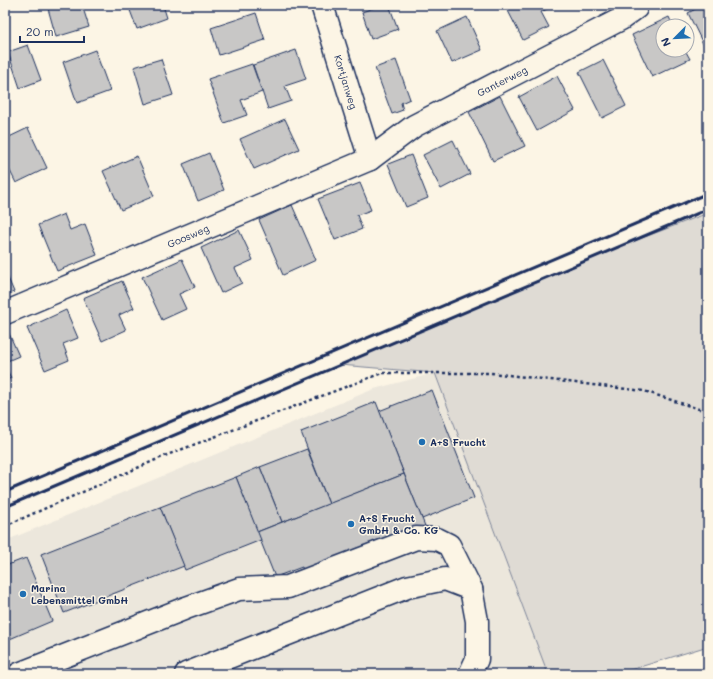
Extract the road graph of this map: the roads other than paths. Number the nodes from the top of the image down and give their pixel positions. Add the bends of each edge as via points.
1 (322, 5) edge
2 (636, 8) dead end
3 (370, 159) junction
4 (5, 313) edge
5 (470, 589) junction
6 (19, 674) edge
7 (186, 674) edge
8 (470, 674) edge

1 - 3 street, Kortjanweg
2 - 3 street, Ganterweg via 621,19 414,126
3 - 4 street, Goosweg
5 - 6 street via 449,545 437,539 416,538 288,587 239,589
5 - 7 street via 445,579 407,587
5 - 8 street via 477,621 477,659

